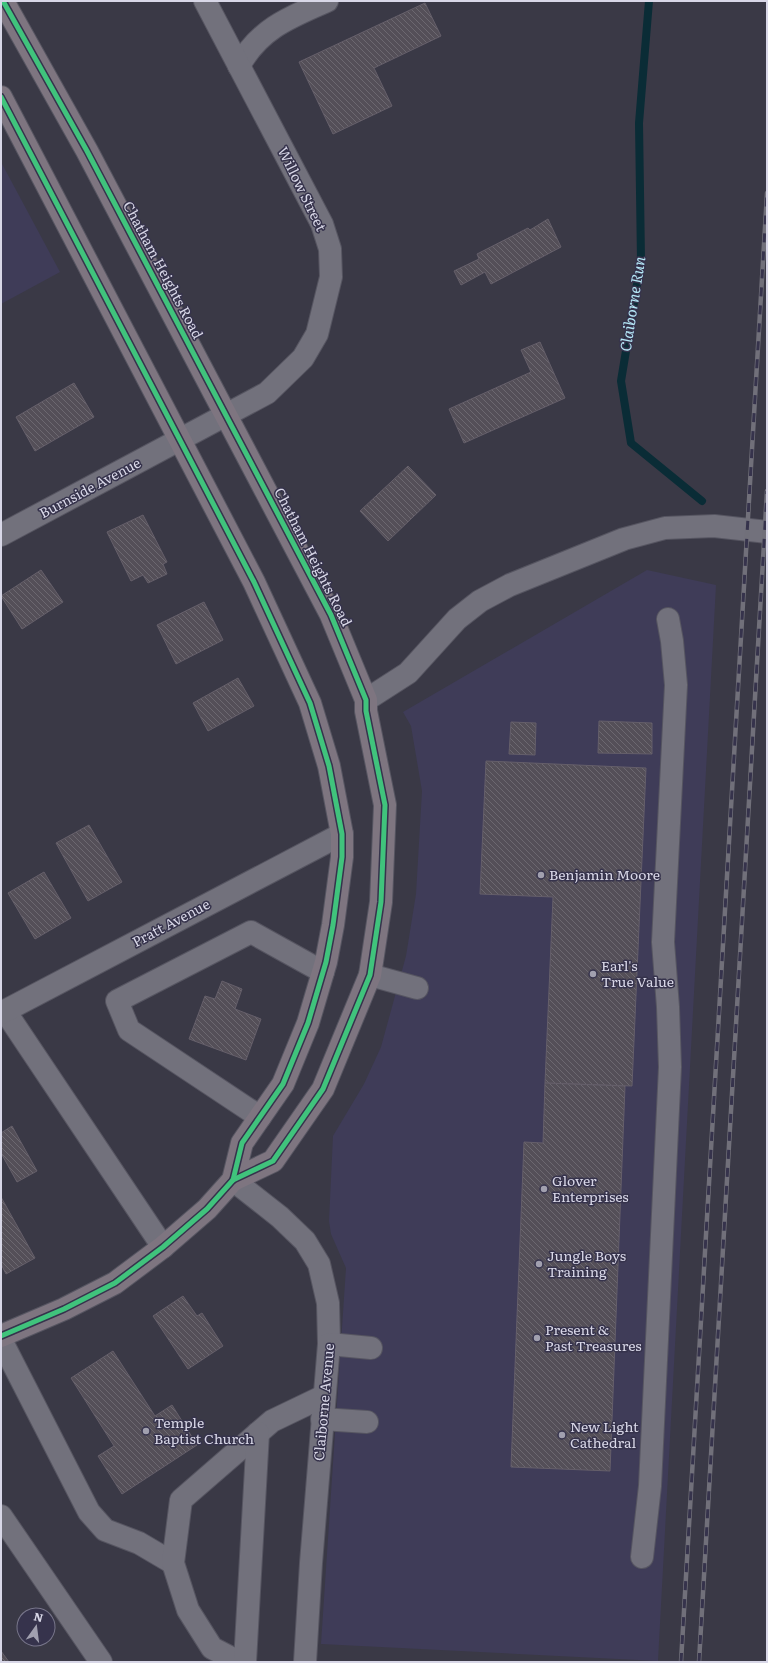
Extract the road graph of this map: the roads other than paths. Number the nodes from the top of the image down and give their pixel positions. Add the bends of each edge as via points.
1 (3, 1) edge
2 (205, 1) edge
3 (327, 1) edge
4 (239, 66) junction
5 (1, 97) edge
6 (225, 414) junction
7 (179, 441) junction
8 (767, 532) edge
9 (1, 534) edge
10 (668, 619) dead end
11 (366, 700) junction
12 (342, 834) junction
13 (323, 972) junction
14 (370, 975) junction
15 (417, 988) dead end
16 (3, 1012) edge
17 (260, 1117) junction
18 (233, 1180) junction
19 (163, 1248) junction
20 (1, 1336) edge
21 (1, 1340) edge
22 (329, 1344) junction
23 (371, 1348) dead end
24 (324, 1396) junction
25 (322, 1419) junction
26 (367, 1422) dead end
27 (258, 1433) junction
28 (1, 1516) edge
29 (642, 1557) dead end
30 (173, 1563) junction
31 (101, 1662) edge
32 (239, 1662) edge
33 (245, 1662) edge
34 (306, 1662) edge

1 - 6 main road, Chatham Heights Road via 88,151
2 - 4 street, Willow Street
3 - 4 street via 286,19 264,34
4 - 6 street, Willow Street via 322,224 330,250 332,277 317,334 303,358 266,393
5 - 7 main road, Chatham Heights Road
6 - 7 street, Willow Street
6 - 11 main road, Chatham Heights Road via 331,615
7 - 9 street, Burnside Avenue
7 - 12 main road, Chatham Heights Road via 254,582 310,703 329,766
8 - 11 street via 714,526 665,528 624,538 510,585 480,601 457,619 408,673
10 - 29 street via 676,685 663,942 670,1067 650,1486
11 - 14 main road, Chatham Heights Road via 385,806 381,902
12 - 13 main road, Chatham Heights Road via 338,889
12 - 16 street, Pratt Avenue
13 - 17 main road, Chatham Heights Road via 308,1023 283,1084
13 - 17 street via 251,932 116,1001 129,1030
14 - 15 street
14 - 18 main road, Chatham Heights Road via 323,1089 273,1161
16 - 19 street
17 - 18 main road, Chatham Heights Road via 242,1144
18 - 19 main road, Chatham Heights Road via 207,1210
18 - 22 street, Claiborne Avenue via 295,1231 314,1254 328,1303
19 - 20 main road, Chatham Heights Road via 115,1283 64,1309
21 - 30 street via 89,1512 105,1530 139,1543
22 - 23 street
22 - 24 street, Claiborne Avenue
24 - 25 street, Claiborne Avenue
24 - 27 street via 272,1421
25 - 26 street
25 - 34 street, Claiborne Avenue
27 - 30 street via 181,1500
27 - 33 street
28 - 31 street
30 - 32 street via 188,1610 212,1648

